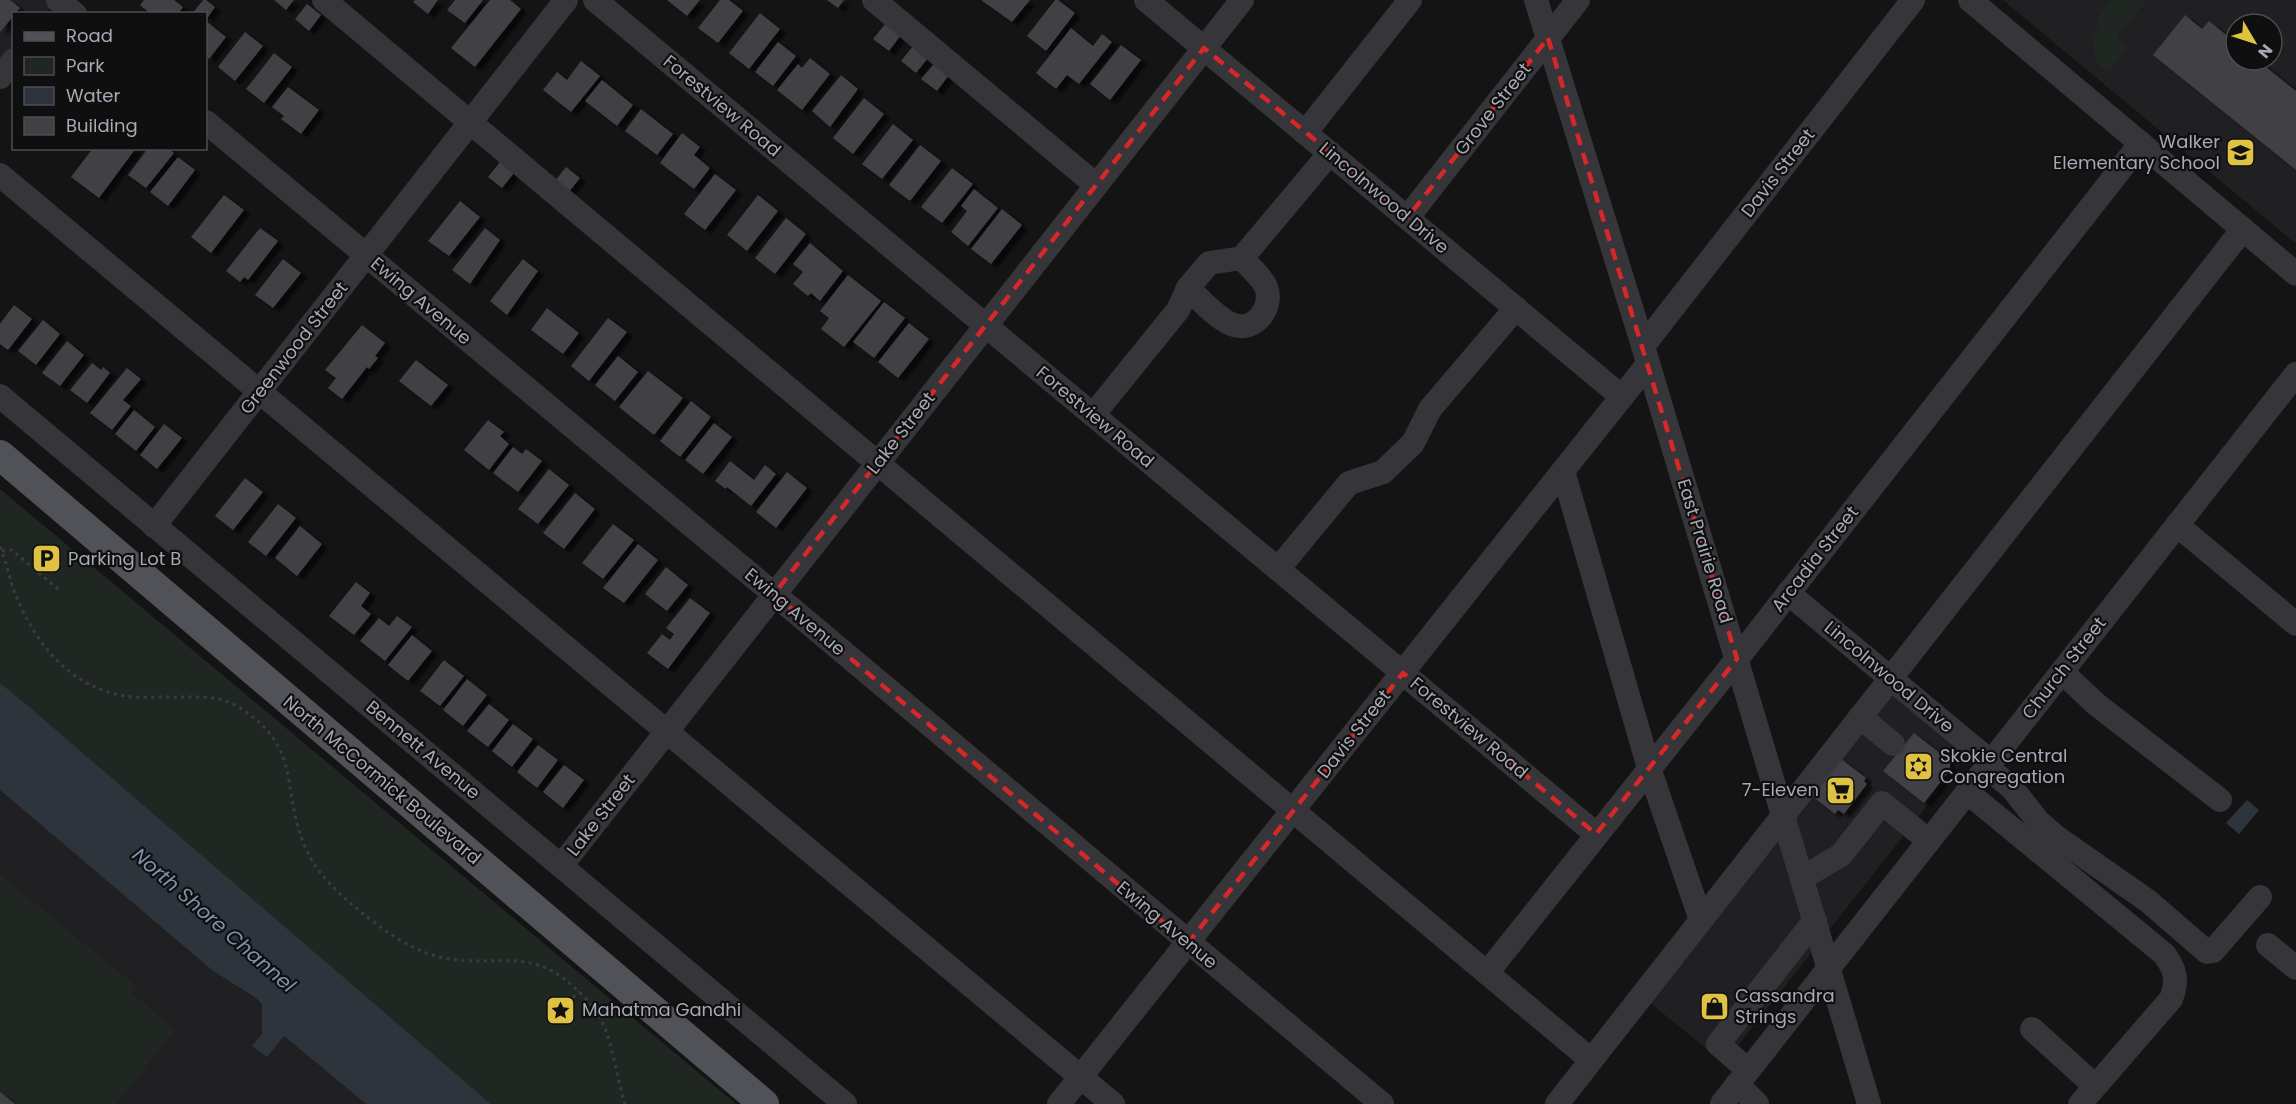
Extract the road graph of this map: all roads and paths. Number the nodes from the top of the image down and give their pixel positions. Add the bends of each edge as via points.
1 (324, 0) edge
2 (566, 0) edge
3 (595, 0) edge
4 (874, 0) edge
5 (1146, 0) edge
6 (1242, 0) edge
7 (1410, 0) edge
8 (1536, 0) edge
9 (1578, 0) edge
10 (1913, 0) edge
11 (1970, 0) edge
12 (1548, 38) junction
13 (1204, 48) junction
14 (12, 63) edge
15 (0, 78) edge
16 (207, 123) edge
17 (470, 123) junction
18 (1305, 133) junction
19 (2141, 143) junction
20 (1329, 153) junction
21 (0, 175) edge
22 (1096, 185) junction
23 (1408, 217) junction
24 (2243, 229) junction
25 (367, 255) junction
26 (1242, 258) junction
27 (2296, 274) edge
28 (1188, 288) junction
29 (1515, 308) junction
30 (986, 326) junction
31 (1646, 355) junction
32 (2296, 374) edge
33 (260, 392) junction
34 (0, 396) edge
35 (1622, 397) junction
36 (1093, 415) junction
37 (0, 455) edge
38 (878, 462) junction
39 (1563, 471) junction
40 (2177, 525) junction
41 (154, 526) junction
42 (0, 547) edge
43 (2, 551) junction
44 (1278, 569) junction
45 (59, 590) dead end
46 (1788, 593) junction
47 (774, 594) junction
48 (2296, 624) edge
49 (1737, 659) junction
50 (2062, 672) junction
51 (1403, 673) junction
52 (1891, 678) junction
53 (1860, 717) junction
54 (666, 732) junction
55 (1893, 744) dead end
56 (1989, 764) junction
57 (1650, 768) junction
58 (1967, 792) junction
59 (2220, 800) dead end
60 (1292, 812) junction
61 (1783, 816) junction
62 (1596, 834) junction
63 (1929, 841) junction
64 (561, 866) junction
65 (1802, 878) junction
66 (2260, 897) dead end
67 (1701, 920) junction
68 (1815, 920) junction
69 (1188, 944) junction
70 (2268, 945) dead end
71 (1829, 967) junction
72 (2296, 968) edge
73 (1487, 973) junction
74 (579, 992) junction
75 (567, 1004) junction
76 (2032, 1029) dead end
77 (1591, 1060) junction
78 (1081, 1077) junction
79 (1743, 1077) junction
80 (2087, 1095) edge
81 (625, 1104) edge
82 (764, 1104) edge
83 (845, 1104) edge
84 (1059, 1104) edge
85 (1113, 1104) edge
86 (1382, 1104) edge
87 (1557, 1104) edge
88 (1722, 1104) edge
89 (1757, 1104) edge
90 (1869, 1104) edge

1 - 17 street
2 - 17 street, Greenwood Street
3 - 30 street, Forestview Road
4 - 22 street
5 - 13 street, Lincolnwood Drive
6 - 13 street, Lake Street
7 - 18 street
8 - 12 street, East Prairie Road
9 - 12 street, Grove Street
10 - 31 street, Davis Street
11 - 19 street
12 - 23 street, Grove Street
12 - 31 street, East Prairie Road
13 - 18 street, Lincolnwood Drive
13 - 22 street, Lake Street
14 - 15 street
16 - 25 street, Ewing Avenue
17 - 25 street, Greenwood Street
17 - 38 street
18 - 20 street, Lincolnwood Drive
19 - 24 street
19 - 46 street, Arcadia Street
20 - 23 street, Lincolnwood Drive
20 - 26 street
21 - 33 street
22 - 30 street, Lake Street
23 - 29 street, Lincolnwood Drive
24 - 27 street
24 - 52 street
25 - 33 street, Greenwood Street
25 - 47 street, Ewing Avenue
26 - 28 street via 1209,262
26 - 28 street via 1265,284 1266,309 1259,319 1246,326 1231,324
28 - 36 street via 1178,310
29 - 35 street, Lincolnwood Drive
29 - 44 street via 1430,409 1413,443 1383,472 1348,483
30 - 36 street, Forestview Road
30 - 38 street, Lake Street
31 - 35 street, Davis Street
31 - 49 street, East Prairie Road
32 - 40 street, Church Street
33 - 41 street, Greenwood Street
33 - 54 street
34 - 41 street, Bennett Avenue
35 - 39 street, Davis Street
36 - 44 street, Forestview Road
37 - 82 main road, North McCormick Boulevard
38 - 47 street, Lake Street
38 - 60 street
39 - 51 street, Davis Street
39 - 57 street
40 - 48 street
40 - 50 street, Church Street
41 - 64 street, Bennett Avenue
42 - 43 path
43 - 45 path via 12,550
43 - 74 path via 15,594 33,630 48,651 85,683 126,696 224,699 273,736 287,768 295,813 309,856 331,886 356,908 388,932 442,958 541,964
44 - 51 street, Forestview Road
46 - 49 street, Arcadia Street
46 - 52 street, Lincolnwood Drive
47 - 54 street, Lake Street
47 - 69 street, Ewing Avenue
49 - 57 street, Arcadia Street
49 - 61 street, East Prairie Road
50 - 56 street, Church Street
50 - 59 street via 2096,704
51 - 60 street, Davis Street
51 - 62 street, Forestview Road
52 - 53 street
52 - 56 street, Lincolnwood Drive
53 - 55 street
53 - 61 street
54 - 64 street, Lake Street
54 - 78 street
56 - 58 street, Church Street
56 - 66 street, Lincolnwood Drive via 2055,836 2148,901 2207,952 2213,951
57 - 62 street, Arcadia Street
57 - 67 street
58 - 63 street, Church Street
58 - 80 street via 2164,954 2173,967 2176,979 2171,999
60 - 69 street, Davis Street
60 - 73 street
61 - 65 street, East Prairie Road
61 - 67 street
62 - 73 street, Arcadia Street
63 - 65 street via 1882,803 1841,855
63 - 71 street, Church Street
64 - 83 street, Bennett Avenue
65 - 68 street, East Prairie Road
67 - 77 street
68 - 71 street, East Prairie Road
68 - 79 street via 1718,1044
69 - 78 street, Davis Street
69 - 86 street, Ewing Avenue
70 - 72 street
71 - 79 street, Church Street
71 - 90 street, East Prairie Road
73 - 77 street
74 - 75 path
74 - 81 path via 598,1014
75 - 75 path via 555,1004 555,1017 568,1016
76 - 80 street
77 - 87 street
78 - 84 street, Davis Street
78 - 85 street
79 - 88 street, Church Street
79 - 89 street

